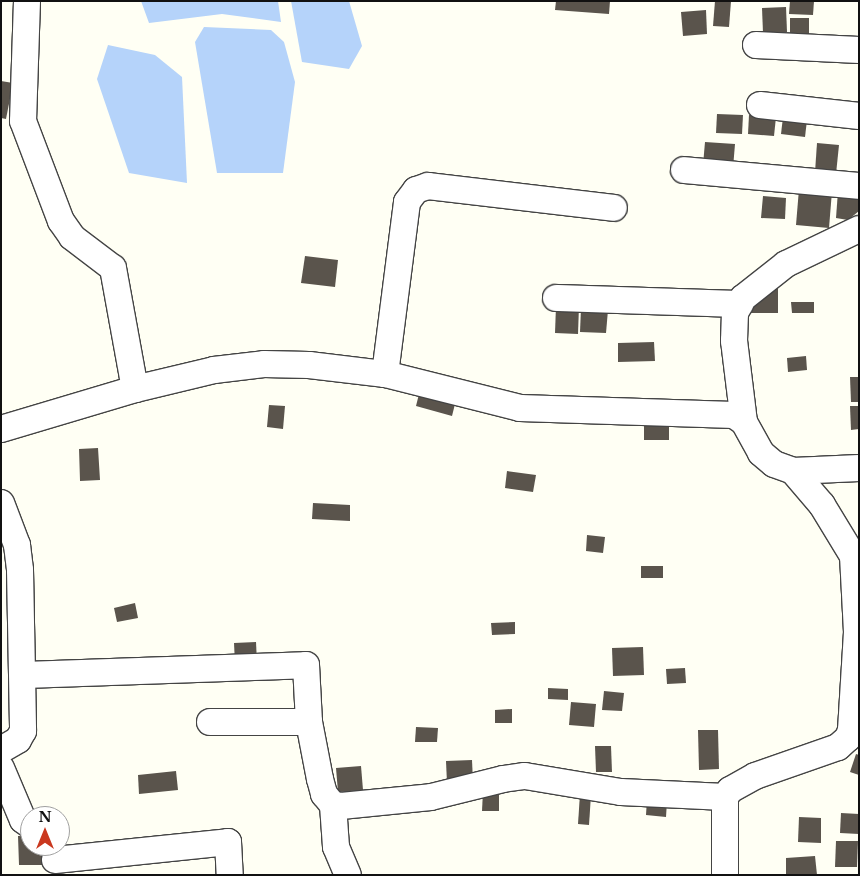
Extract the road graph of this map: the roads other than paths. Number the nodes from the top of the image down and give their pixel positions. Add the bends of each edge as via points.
1 (27, 1) edge
2 (756, 45) dead end
3 (859, 50) edge
4 (760, 106) dead end
5 (859, 116) edge
6 (684, 170) dead end
7 (859, 186) edge
8 (614, 208) dead end
9 (859, 229) edge
10 (556, 298) dead end
11 (740, 304) junction
12 (385, 374) junction
13 (135, 388) junction
14 (744, 422) junction
15 (1, 429) edge
16 (859, 468) edge
17 (793, 471) junction
18 (1, 503) edge
19 (23, 675) junction
20 (857, 700) edge
21 (210, 722) dead end
22 (309, 722) junction
23 (1, 750) edge
24 (1, 768) edge
25 (725, 797) junction
26 (333, 804) junction
27 (20, 813) edge
28 (55, 860) edge
29 (230, 875) edge
30 (348, 875) edge
31 (725, 875) edge

1 - 13 street via 23,121 61,221 72,237 113,268
2 - 3 street
4 - 5 street
6 - 7 street
8 - 12 street via 428,186 416,190 407,202
9 - 11 street via 786,264 756,285
10 - 11 street
11 - 14 street via 735,313 734,341
12 - 13 street via 309,365 241,365
12 - 14 street via 503,406 734,415
13 - 15 street
14 - 17 street via 761,453 774,464
16 - 17 street
17 - 20 street via 822,505 853,556
18 - 19 street via 17,545
19 - 22 street via 306,665
19 - 23 street via 22,736
20 - 25 street via 851,730 844,742 739,782
21 - 22 street
22 - 26 street via 324,794
24 - 27 street
25 - 26 street via 621,792 525,776 503,778 431,797 352,806
25 - 31 street
26 - 30 street via 336,847
28 - 29 street via 228,842

